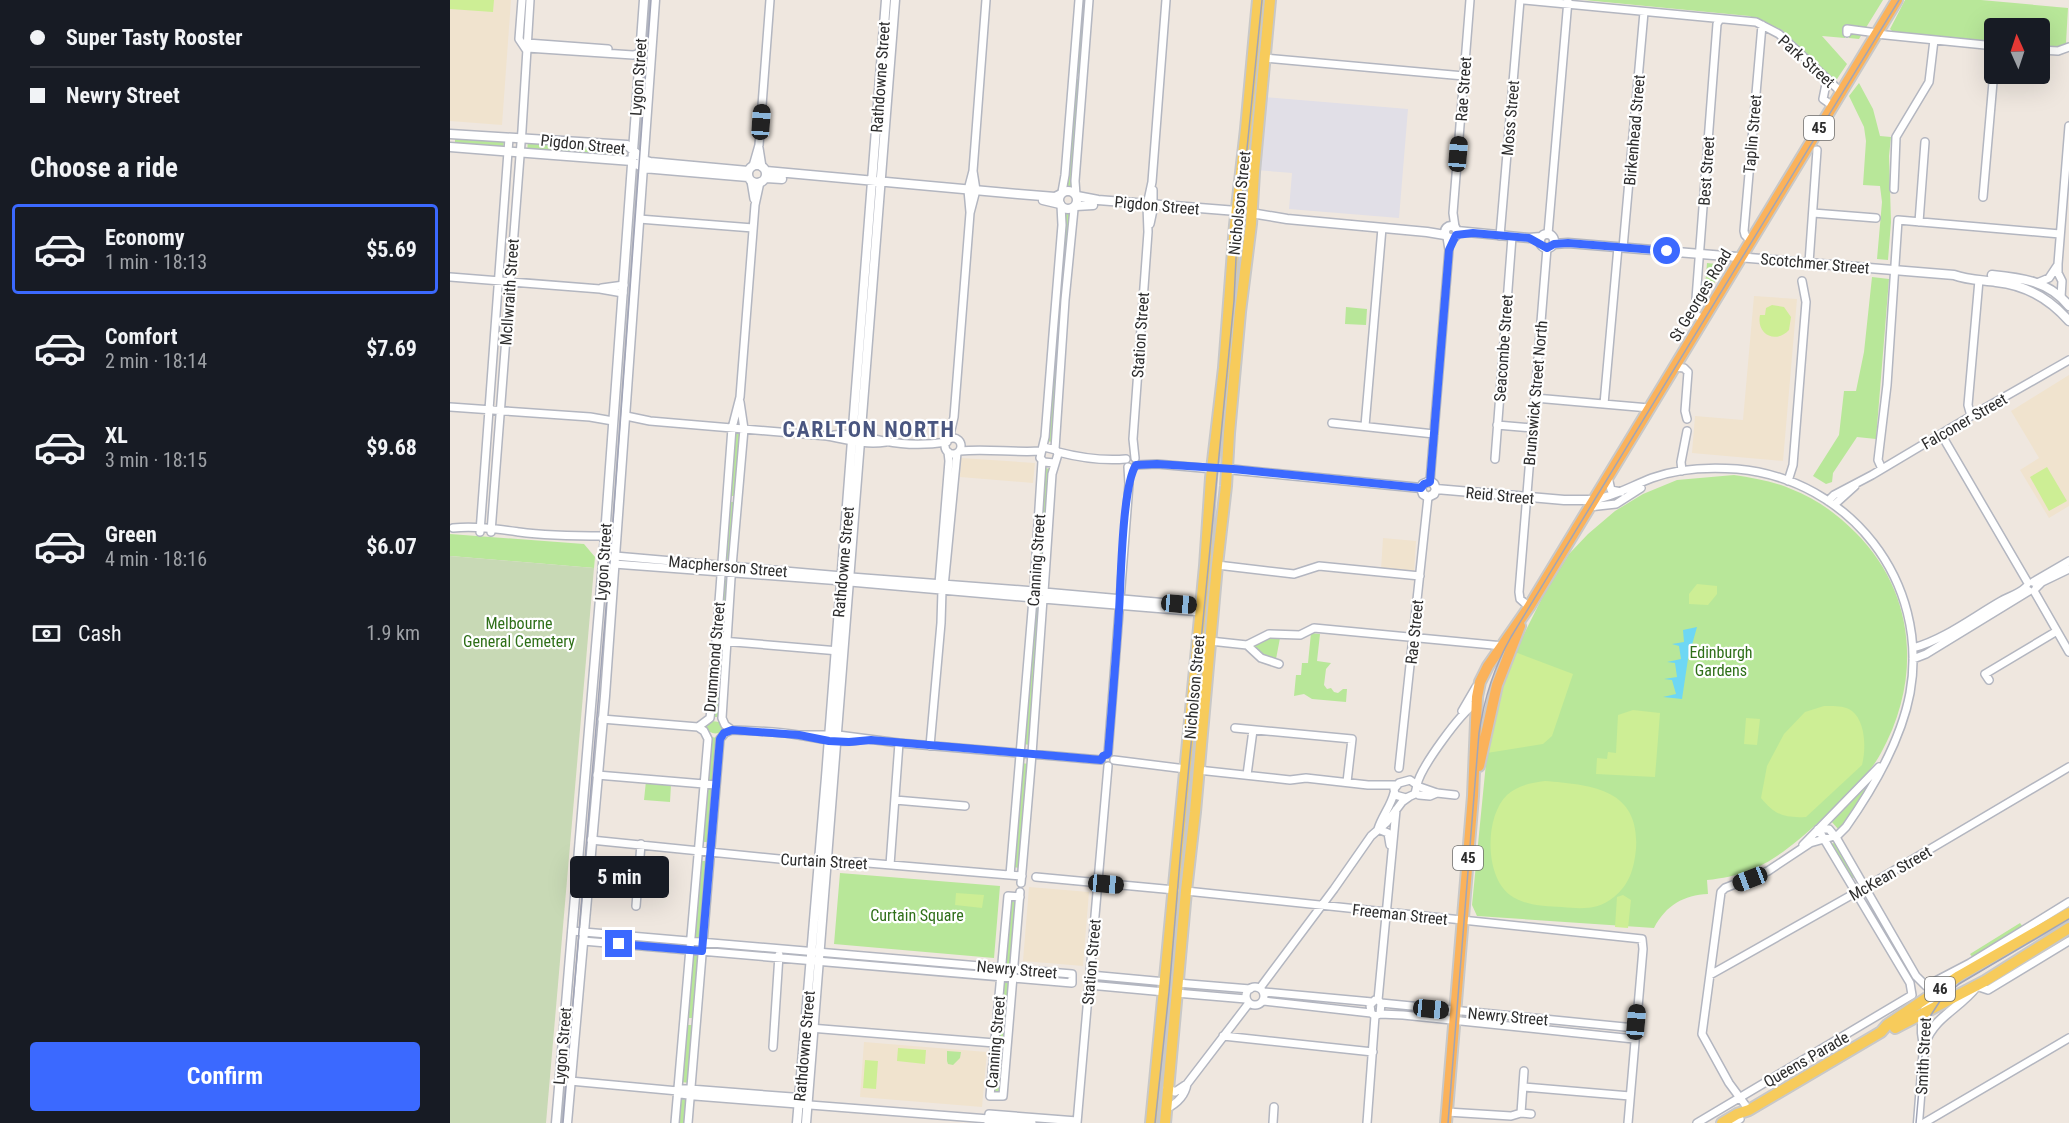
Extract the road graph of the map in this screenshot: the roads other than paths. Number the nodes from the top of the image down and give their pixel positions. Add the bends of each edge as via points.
1 (522, 0) edge
2 (530, 0) edge
3 (644, 0) edge
4 (655, 0) edge
5 (770, 0) edge
6 (886, 0) edge
7 (895, 0) edge
8 (986, 0) edge
9 (1079, 0) edge
10 (1089, 0) edge
11 (1166, 0) edge
12 (1258, 0) edge
13 (1270, 0) edge
14 (1470, 0) edge
15 (1522, 0) edge
16 (1897, 0) edge
17 (1568, 2) edge
18 (1644, 12) junction
19 (1720, 19) junction
20 (1762, 25) junction
21 (888, 30) junction
22 (1847, 33) dead end
23 (1877, 33) junction
24 (641, 39) junction
25 (652, 40) junction
26 (1934, 40) junction
27 (1984, 45) edge
28 (527, 47) junction
29 (2069, 47) edge
30 (2050, 51) edge
31 (640, 53) junction
32 (651, 54) junction
33 (1264, 58) junction
34 (1464, 76) junction
35 (1827, 79) junction
36 (1993, 84) edge
37 (1841, 92) junction
38 (1833, 106) junction
39 (2069, 126) edge
40 (1252, 129) junction
41 (450, 134) edge
42 (509, 138) junction
43 (520, 138) junction
44 (1925, 142) dead end
45 (450, 147) edge
46 (633, 149) junction
47 (1817, 150) dead end
48 (508, 152) junction
49 (519, 153) junction
50 (632, 161) junction
51 (644, 164) junction
52 (757, 174) junction
53 (876, 184) junction
54 (1894, 189) dead end
55 (972, 192) junction
56 (1061, 193) junction
57 (1076, 196) junction
58 (1983, 197) dead end
59 (1061, 205) junction
60 (1075, 207) junction
61 (1150, 207) junction
62 (1813, 213) junction
63 (1237, 214) junction
64 (1251, 216) junction
65 (1875, 218) dead end
66 (628, 219) junction
67 (639, 219) junction
68 (1919, 222) junction
69 (753, 228) junction
70 (1382, 228) junction
71 (1451, 232) junction
72 (2060, 234) junction
73 (1500, 236) junction
74 (1512, 237) junction
75 (1548, 241) junction
76 (1751, 241) junction
77 (1620, 248) junction
78 (1700, 254) junction
79 (1741, 257) junction
80 (1809, 262) junction
81 (2058, 264) junction
82 (1895, 270) junction
83 (1954, 275) junction
84 (450, 277) edge
85 (1979, 280) junction
86 (499, 281) junction
87 (1802, 281) dead end
88 (2062, 281) junction
89 (510, 282) junction
90 (2037, 283) junction
91 (2050, 288) junction
92 (623, 289) junction
93 (634, 290) junction
94 (2061, 297) junction
95 (2050, 302) junction
96 (2069, 306) edge
97 (1703, 320) junction
98 (2069, 321) edge
99 (2069, 360) edge
100 (1674, 367) junction
101 (1229, 369) junction
102 (740, 397) junction
103 (1535, 398) junction
104 (1604, 404) junction
105 (450, 407) edge
106 (1649, 408) junction
107 (489, 410) junction
108 (500, 410) junction
109 (1971, 416) junction
110 (954, 417) junction
111 (613, 418) junction
112 (625, 419) junction
113 (1687, 419) dead end
114 (1332, 423) dead end
115 (1497, 425) junction
116 (1365, 426) junction
117 (732, 428) junction
118 (1532, 428) junction
119 (744, 429) junction
120 (1686, 431) dead end
121 (1434, 434) junction
122 (1941, 434) junction
123 (857, 439) junction
124 (948, 440) junction
125 (925, 444) junction
126 (959, 447) junction
127 (947, 451) junction
128 (1042, 454) junction
129 (1056, 456) junction
130 (1792, 457) junction
131 (1495, 459) dead end
132 (1131, 462) junction
133 (1212, 469) junction
134 (1227, 469) junction
135 (1882, 469) junction
136 (1680, 472) junction
137 (1608, 477) junction
138 (1786, 480) junction
139 (1430, 482) junction
140 (950, 483) junction
141 (1421, 488) junction
142 (1436, 489) junction
143 (1625, 491) junction
144 (1428, 497) junction
145 (1525, 497) junction
146 (726, 498) junction
147 (738, 499) junction
148 (1591, 503) junction
149 (1831, 503) junction
150 (451, 528) edge
151 (480, 529) junction
152 (491, 530) junction
153 (605, 539) junction
154 (616, 539) junction
155 (603, 559) junction
156 (615, 560) junction
157 (2069, 561) edge
158 (1217, 565) junction
159 (722, 569) junction
160 (2069, 569) edge
161 (732, 570) junction
162 (1420, 576) junction
163 (846, 579) junction
164 (942, 586) junction
165 (2031, 587) junction
166 (1033, 594) junction
167 (1043, 596) junction
168 (1120, 602) junction
169 (1528, 607) junction
170 (1201, 609) junction
171 (2057, 631) junction
172 (1414, 638) junction
173 (717, 640) junction
174 (726, 641) junction
175 (1210, 641) junction
176 (1247, 645) junction
177 (1505, 647) junction
178 (1913, 648) junction
179 (841, 651) junction
180 (2069, 652) edge
181 (1913, 659) junction
182 (1279, 664) dead end
183 (1989, 680) dead end
184 (1480, 682) junction
185 (1476, 703) junction
186 (589, 718) junction
187 (602, 719) junction
188 (1455, 724) junction
189 (698, 727) junction
190 (1235, 728) dead end
191 (732, 730) junction
192 (1253, 730) junction
193 (834, 738) junction
194 (899, 743) junction
195 (930, 746) junction
196 (1020, 753) junction
197 (1032, 754) junction
198 (1108, 754) junction
199 (1888, 755) junction
200 (1101, 760) junction
201 (1111, 763) junction
202 (1426, 765) junction
203 (2069, 767) edge
204 (1399, 768) dead end
205 (1186, 769) junction
206 (1198, 770) junction
207 (585, 774) junction
208 (597, 775) junction
209 (1247, 775) junction
210 (1409, 780) junction
211 (1347, 782) junction
212 (704, 784) junction
213 (716, 785) junction
214 (1417, 785) junction
215 (1395, 790) junction
216 (1437, 794) junction
217 (1419, 795) dead end
218 (1455, 795) dead end
219 (1473, 796) junction
220 (1409, 797) junction
221 (895, 800) junction
222 (965, 806) dead end
223 (1396, 810) junction
224 (1378, 829) junction
225 (1818, 829) junction
226 (1834, 836) junction
227 (1823, 838) junction
228 (580, 839) junction
229 (591, 840) junction
230 (641, 844) junction
231 (1799, 849) junction
232 (698, 850) junction
233 (710, 852) junction
234 (1391, 853) junction
235 (824, 863) junction
236 (890, 865) junction
237 (1010, 875) junction
238 (1036, 877) dead end
239 (1021, 880) joint
240 (1098, 883) junction
241 (1864, 888) junction
242 (1174, 890) junction
243 (1186, 891) junction
244 (1856, 893) junction
245 (2069, 902) edge
246 (1323, 904) junction
247 (636, 906) dead end
248 (1386, 913) junction
249 (2069, 913) edge
250 (1463, 921) junction
251 (2069, 928) edge
252 (571, 935) junction
253 (583, 936) junction
254 (1894, 939) junction
255 (690, 941) junction
256 (2069, 941) edge
257 (703, 942) junction
258 (1885, 944) junction
259 (779, 949) junction
260 (690, 950) junction
261 (702, 951) junction
262 (816, 957) junction
263 (779, 958) junction
264 (1001, 968) junction
265 (1013, 969) junction
266 (1090, 975) junction
267 (1710, 975) junction
268 (1000, 977) junction
269 (1012, 978) junction
270 (1918, 980) junction
271 (1910, 984) junction
272 (1089, 985) junction
273 (1976, 986) junction
274 (1171, 988) junction
275 (1250, 989) junction
276 (1262, 990) junction
277 (1936, 992) junction
278 (1247, 1001) junction
279 (1377, 1001) junction
280 (1264, 1002) junction
281 (1925, 1011) junction
282 (1375, 1014) junction
283 (1455, 1016) junction
284 (810, 1028) junction
285 (1635, 1028) junction
286 (1881, 1032) junction
287 (1223, 1036) junction
288 (2069, 1038) edge
289 (1634, 1039) junction
290 (996, 1044) junction
291 (1007, 1044) junction
292 (772, 1047) dead end
293 (1166, 1047) junction
294 (1924, 1047) junction
295 (1373, 1052) junction
296 (1524, 1071) dead end
297 (560, 1080) junction
298 (570, 1081) junction
299 (1187, 1084) junction
300 (1523, 1087) junction
301 (1169, 1089) junction
302 (678, 1091) junction
303 (720, 1091) junction
304 (690, 1092) junction
305 (1630, 1096) junction
306 (763, 1098) junction
307 (1180, 1098) junction
308 (725, 1099) junction
309 (1738, 1099) junction
310 (802, 1103) junction
311 (1274, 1107) dead end
312 (1166, 1109) junction
313 (1521, 1113) junction
314 (1531, 1114) dead end
315 (1447, 1118) edge
316 (1739, 1118) edge
317 (989, 1119) edge
318 (1001, 1119) edge
319 (1077, 1122) edge
320 (556, 1123) edge
321 (567, 1123) edge
322 (675, 1123) edge
323 (688, 1123) edge
324 (797, 1123) edge
325 (806, 1123) edge
326 (1032, 1123) edge
327 (1151, 1123) edge
328 (1165, 1123) edge
329 (1273, 1123) edge
330 (1366, 1123) edge
331 (1628, 1123) edge
332 (1697, 1123) edge
333 (1722, 1123) edge
334 (1918, 1123) edge
335 (1924, 1123) edge

1 - 28 street, McIlwraith Street via 519,39
2 - 28 street, McIlwraith Street
3 - 24 street, Lygon Street
4 - 25 street, Lygon Street
5 - 52 street, Drummond Street
6 - 21 street, Rathdowne Street
7 - 21 street, Rathdowne Street
8 - 55 street
9 - 56 street
10 - 57 street
11 - 61 street, Station Street
12 - 40 main road, Nicholson Street
13 - 33 main road, Nicholson Street
14 - 34 street, Rae Street
15 - 17 street, Park Street
15 - 73 street, Moss Street
16 - 23 highway, St Georges Road / 45
17 - 18 street, Park Street
17 - 75 street, Brunswick Street North
18 - 19 street, Park Street
18 - 77 street, Birkenhead Street
19 - 20 street, Park Street
19 - 78 street, Best Street
20 - 35 street, Park Street via 1782,36
20 - 76 street, Taplin Street via 1744,231
21 - 53 street, Rathdowne Street
22 - 23 street via 1847,29
23 - 26 street
23 - 37 highway, St Georges Road / 45
24 - 25 street
24 - 31 street, Lygon Street
25 - 32 street, Lygon Street
26 - 27 street
26 - 54 street via 1929,82 1896,138
28 - 31 street
28 - 43 street, McIlwraith Street
29 - 30 street
31 - 32 street
31 - 46 street, Lygon Street
32 - 51 street, Lygon Street
33 - 34 street
33 - 40 main road, Nicholson Street
34 - 71 street, Rae Street
35 - 37 street, Park Street
35 - 38 street via 1823,99
36 - 58 street
37 - 38 highway, St Georges Road / 45
38 - 76 highway, St Georges Road / 45
39 - 72 street
40 - 63 main road, Nicholson Street
40 - 64 main road, Nicholson Street
41 - 42 street, Pigdon Street
42 - 43 street, Pigdon Street
42 - 48 street, McIlwraith Street
43 - 46 street, Pigdon Street via 627,145
43 - 49 street, McIlwraith Street
44 - 68 street
45 - 48 street, Pigdon Street
46 - 50 street, Lygon Street
46 - 51 street, Pigdon Street
47 - 62 street
48 - 49 street, Pigdon Street
48 - 86 street, McIlwraith Street
49 - 50 street, Pigdon Street
49 - 89 street, McIlwraith Street
50 - 51 street, Pigdon Street
50 - 66 street, Lygon Street
51 - 52 street, Pigdon Street
51 - 67 street, Lygon Street
52 - 53 street, Pigdon Street
52 - 69 street, Drummond Street
53 - 55 street, Pigdon Street
53 - 123 street, Rathdowne Street
55 - 56 street, Pigdon Street via 1054,196
55 - 59 street, Pigdon Street
55 - 110 street
56 - 57 street, Pigdon Street
56 - 59 street
57 - 60 street
57 - 61 street, Pigdon Street
59 - 60 street, Pigdon Street
59 - 128 street, Canning Street
60 - 61 street, Pigdon Street
60 - 129 street, Canning Street
61 - 63 street, Pigdon Street
61 - 132 street, Station Street
62 - 65 street
62 - 80 street
63 - 64 main road
63 - 101 main road, Nicholson Street
64 - 70 street
64 - 101 main road, Nicholson Street
66 - 67 street
66 - 92 street, Lygon Street
67 - 69 street
67 - 93 street, Lygon Street
68 - 72 street
68 - 82 street via 1898,220
69 - 102 street, Drummond Street
70 - 71 street
70 - 116 street
71 - 73 street
71 - 121 street
72 - 81 street
73 - 74 street
74 - 75 street
74 - 115 street, Seacombe Street
75 - 77 street, Scotchmer Street
75 - 103 street, Brunswick Street North
76 - 79 highway, St Georges Road / 45
77 - 78 street, Scotchmer Street
77 - 104 street, Birkenhead Street
78 - 79 street, Scotchmer Street
78 - 97 street, Best Street via 1695,312
79 - 80 street, Scotchmer Street
79 - 97 highway, St Georges Road / 45
80 - 82 street, Scotchmer Street
81 - 88 street
81 - 90 street via 2050,277
82 - 83 street, Scotchmer Street
82 - 135 street via 1878,460
83 - 85 street, Scotchmer Street
83 - 90 street, Scotchmer Street via 1965,273
84 - 86 street
85 - 95 street, Scotchmer Street via 2018,285
85 - 109 street via 1968,407
86 - 89 street
86 - 107 street, McIlwraith Street
87 - 130 street via 1806,302
88 - 91 street
88 - 94 street
89 - 92 street
89 - 108 street, McIlwraith Street
90 - 91 street, Scotchmer Street
91 - 94 street, Scotchmer Street
91 - 95 street
92 - 93 street
92 - 111 street, Lygon Street
93 - 112 street, Lygon Street
94 - 96 street, Scotchmer Street
95 - 98 street, Scotchmer Street
97 - 100 highway, St Georges Road / 45
99 - 109 street, Falconer Street
100 - 106 highway, St Georges Road / 45
100 - 113 street via 1688,372
101 - 133 main road, Nicholson Street
101 - 134 main road, Nicholson Street
102 - 117 street, Drummond Street
102 - 119 street, Drummond Street
103 - 104 street
103 - 118 street, Brunswick Street North
104 - 106 street
105 - 107 street
106 - 137 highway, St Georges Road / 45
107 - 108 street
107 - 151 street, McIlwraith Street
108 - 111 street
108 - 152 street, McIlwraith Street
109 - 122 street, Falconer Street
110 - 124 street
110 - 126 street
111 - 112 street
111 - 153 street, Lygon Street
112 - 117 street
112 - 154 street, Lygon Street
114 - 116 street
115 - 118 street
115 - 131 street, Seacombe Street
116 - 121 street
117 - 119 street
117 - 146 street, Drummond Street
118 - 145 street, Brunswick Street North
119 - 123 street
119 - 147 street, Drummond Street
120 - 136 street
121 - 139 street
122 - 135 street, Falconer Street
122 - 165 street
123 - 125 street
123 - 163 street, Rathdowne Street
124 - 125 street
124 - 126 street via 953,438
124 - 127 street
125 - 127 street
126 - 127 street via 952,454
126 - 128 street
126 - 140 street
127 - 140 street
128 - 129 street
128 - 129 street
128 - 166 street, Canning Street
129 - 132 street
129 - 167 street, Canning Street
130 - 138 street
130 - 138 street
132 - 133 street
132 - 168 street, Station Street
133 - 134 main road
133 - 170 main road, Nicholson Street
134 - 141 street
134 - 158 main road, Nicholson Street
135 - 149 street, Falconer Street
136 - 138 street via 1731,469
136 - 143 street
136 - 148 street via 1639,488 1616,504
137 - 143 street via 1611,490
137 - 148 highway, St Georges Road / 45
138 - 149 street
139 - 141 street
139 - 142 street
140 - 164 street
141 - 144 street
142 - 144 street
142 - 145 street, Reid Street
143 - 148 street
144 - 162 street, Rae Street
145 - 148 street, Reid Street
145 - 169 street, Brunswick Street North via 1519,596
146 - 147 street
146 - 159 street, Drummond Street
147 - 161 street, Drummond Street
148 - 169 highway, St Georges Road / 45
149 - 178 street via 1864,531 1886,560 1900,589
150 - 151 street
151 - 152 street
152 - 153 street
153 - 154 street
153 - 155 street, Lygon Street
154 - 156 street, Lygon Street
155 - 156 street
155 - 186 street, Lygon Street
156 - 159 street, Macpherson Street
156 - 187 street, Lygon Street
157 - 165 street
158 - 162 street via 1294,574 1318,566
158 - 175 main road, Nicholson Street
159 - 161 street, Macpherson Street
159 - 173 street, Drummond Street
160 - 165 street
161 - 163 street, Macpherson Street
161 - 174 street, Drummond Street
162 - 172 street, Rae Street
163 - 164 street, Macpherson Street
163 - 179 street, Rathdowne Street
164 - 166 street, Macpherson Street
164 - 195 street
165 - 171 street
165 - 178 street
165 - 181 street
166 - 196 street, Canning Street
167 - 168 street
167 - 197 street, Canning Street
168 - 170 street
168 - 198 street, Station Street
169 - 177 highway, St Georges Road / 45
170 - 205 main road, Nicholson Street
171 - 180 street
171 - 183 street via 1985,674
172 - 176 street via 1311,628 1300,635 1269,634
172 - 177 street
172 - 204 street, Rae Street
173 - 174 street
173 - 189 street, Drummond Street via 710,717
174 - 179 street
174 - 191 street, Drummond Street via 722,718
175 - 176 street
175 - 206 main road, Nicholson Street
176 - 182 street via 1262,658
177 - 184 highway, St Georges Road / 45
177 - 219 highway, St Georges Road / 45
178 - 181 street
179 - 193 street, Rathdowne Street
181 - 199 street via 1906,710
184 - 185 highway, 45
184 - 188 street
185 - 188 street
185 - 219 highway, 45
186 - 187 street
186 - 207 street, Lygon Street
187 - 189 street
187 - 208 street, Lygon Street
188 - 202 street
189 - 212 street, Drummond Street via 708,739
190 - 192 street
191 - 193 street
191 - 213 street, Drummond Street via 720,739
192 - 209 street
192 - 211 street via 1352,739
193 - 194 street
193 - 235 street, Rathdowne Street
194 - 195 street
194 - 221 street
195 - 196 street
196 - 197 street
196 - 237 street, Canning Street
197 - 200 street
197 - 239 street, Canning Street
198 - 200 street
198 - 201 street via 1113,757
199 - 225 street
199 - 226 street via 1850,821
200 - 201 street via 1104,765
201 - 205 street
201 - 240 street, Station Street
202 - 210 street
202 - 214 street
203 - 241 street, McKean Street
205 - 242 main road, Nicholson Street
206 - 209 street
206 - 243 main road, Nicholson Street
207 - 208 street
207 - 228 street, Lygon Street
208 - 212 street
208 - 229 street, Lygon Street
209 - 211 street
210 - 214 street
210 - 215 street
211 - 215 street
212 - 213 street
212 - 232 street, Drummond Street
213 - 233 street, Drummond Street
214 - 216 street
214 - 220 street
215 - 220 street via 1401,798
215 - 224 street
216 - 217 street
216 - 218 street
219 - 250 highway, 45
220 - 223 street
221 - 222 street
221 - 236 street
223 - 224 street
223 - 234 street
224 - 234 street via 1388,834
224 - 246 street
225 - 226 street via 1828,829
225 - 227 street
225 - 231 street
226 - 227 street
226 - 241 street
227 - 231 street
227 - 244 street
228 - 229 street
228 - 252 street, Lygon Street
229 - 230 street, Curtain Street
229 - 253 street, Lygon Street
230 - 232 street, Curtain Street
230 - 247 street
231 - 267 street via 1768,871 1723,889
232 - 233 street, Curtain Street
232 - 255 street, Drummond Street
233 - 235 street, Curtain Street
233 - 257 street, Drummond Street
234 - 248 street
235 - 236 street, Curtain Street
235 - 262 street, Rathdowne Street
236 - 237 street, Curtain Street
237 - 239 street, Curtain Street
238 - 240 street
240 - 242 street
240 - 266 street, Station Street
241 - 244 street, McKean Street
241 - 254 street
242 - 274 main road, Nicholson Street
243 - 246 street, Freeman Street
243 - 274 main road, Nicholson Street
244 - 258 street
244 - 267 street, McKean Street
245 - 270 street via 1930,984
246 - 248 street, Freeman Street
246 - 276 street
248 - 250 street, Freeman Street
248 - 279 street
249 - 277 main road, Queens Parade / 46
250 - 283 highway, 45
250 - 285 street, Freeman Street via 1641,941
251 - 273 main road, Queens Parade / 46
252 - 253 street
252 - 297 street, Lygon Street
253 - 255 street, Newry Street
253 - 260 street, Newry Street
253 - 298 street, Lygon Street
254 - 258 street
254 - 270 street
255 - 257 street, Newry Street
255 - 260 street, Drummond Street
256 - 273 street, Queens Parade via 1988,990
257 - 259 street, Newry Street
257 - 261 street, Drummond Street
258 - 271 street
259 - 262 street, Newry Street
259 - 263 street
260 - 261 street, Newry Street
260 - 302 street, Drummond Street
261 - 263 street, Newry Street
261 - 304 street, Drummond Street
262 - 263 street, Newry Street
262 - 264 street, Newry Street
262 - 268 street, Newry Street
262 - 284 street, Rathdowne Street
263 - 292 street
264 - 265 street, Newry Street
264 - 265 street, Canning Street via 1008,896 1020,894
264 - 268 street, Canning Street
265 - 269 street, Canning Street
265 - 269 street, Newry Street via 1072,974 1072,983
266 - 272 street, Station Street
266 - 274 street
267 - 309 street via 1702,1034
268 - 269 street, Newry Street
268 - 290 street, Canning Street
269 - 291 street, Canning Street
270 - 271 street
271 - 309 street, Queens Parade via 1910,998
272 - 274 street
272 - 319 street, Station Street
273 - 281 main road, Queens Parade / 46
273 - 294 street via 1935,1024
274 - 275 street
274 - 278 street
274 - 293 main road, Nicholson Street
275 - 276 street
275 - 278 street
276 - 279 street, Newry Street
276 - 280 street
277 - 281 street, Smith Street
277 - 286 main road, Queens Parade / 46
278 - 280 street via 1256,1006
278 - 287 street
279 - 282 street
279 - 282 street
279 - 283 street, Newry Street
280 - 282 street, Newry Street
281 - 286 main road, Queens Parade / 46 via 1888,1032
281 - 294 street, Smith Street
282 - 283 street, Newry Street
282 - 295 street
283 - 285 street, Newry Street
283 - 289 street, Newry Street
283 - 315 highway, 45
284 - 290 street
284 - 310 street, Rathdowne Street
285 - 289 street
286 - 316 main road, Queens Parade / 46
287 - 295 street
287 - 299 street
288 - 335 street
289 - 305 street
290 - 291 street
290 - 291 street, Canning Street via 990,1096 1003,1096
293 - 301 main road, Nicholson Street
293 - 327 main road, Nicholson Street
294 - 334 street, Smith Street
295 - 330 street
296 - 300 street
297 - 298 street
297 - 320 street, Lygon Street
298 - 302 street
298 - 321 street, Lygon Street
299 - 301 street via 1175,1092
299 - 307 street
300 - 305 street
300 - 313 street
301 - 307 street
301 - 312 main road, Nicholson Street
302 - 304 street
302 - 322 street, Drummond Street
303 - 304 street
303 - 306 street
303 - 308 street
304 - 308 street
304 - 323 street, Drummond Street
305 - 331 street
306 - 308 street
306 - 310 street
307 - 312 street
309 - 316 street
309 - 316 street
309 - 332 street, Queens Parade
310 - 317 street
310 - 324 street, Rathdowne Street
310 - 325 street, Rathdowne Street
311 - 329 street
312 - 328 main road, Nicholson Street
313 - 314 street
313 - 315 street
316 - 333 main road, Queens Parade / 46
317 - 318 street
318 - 319 street
318 - 326 street

